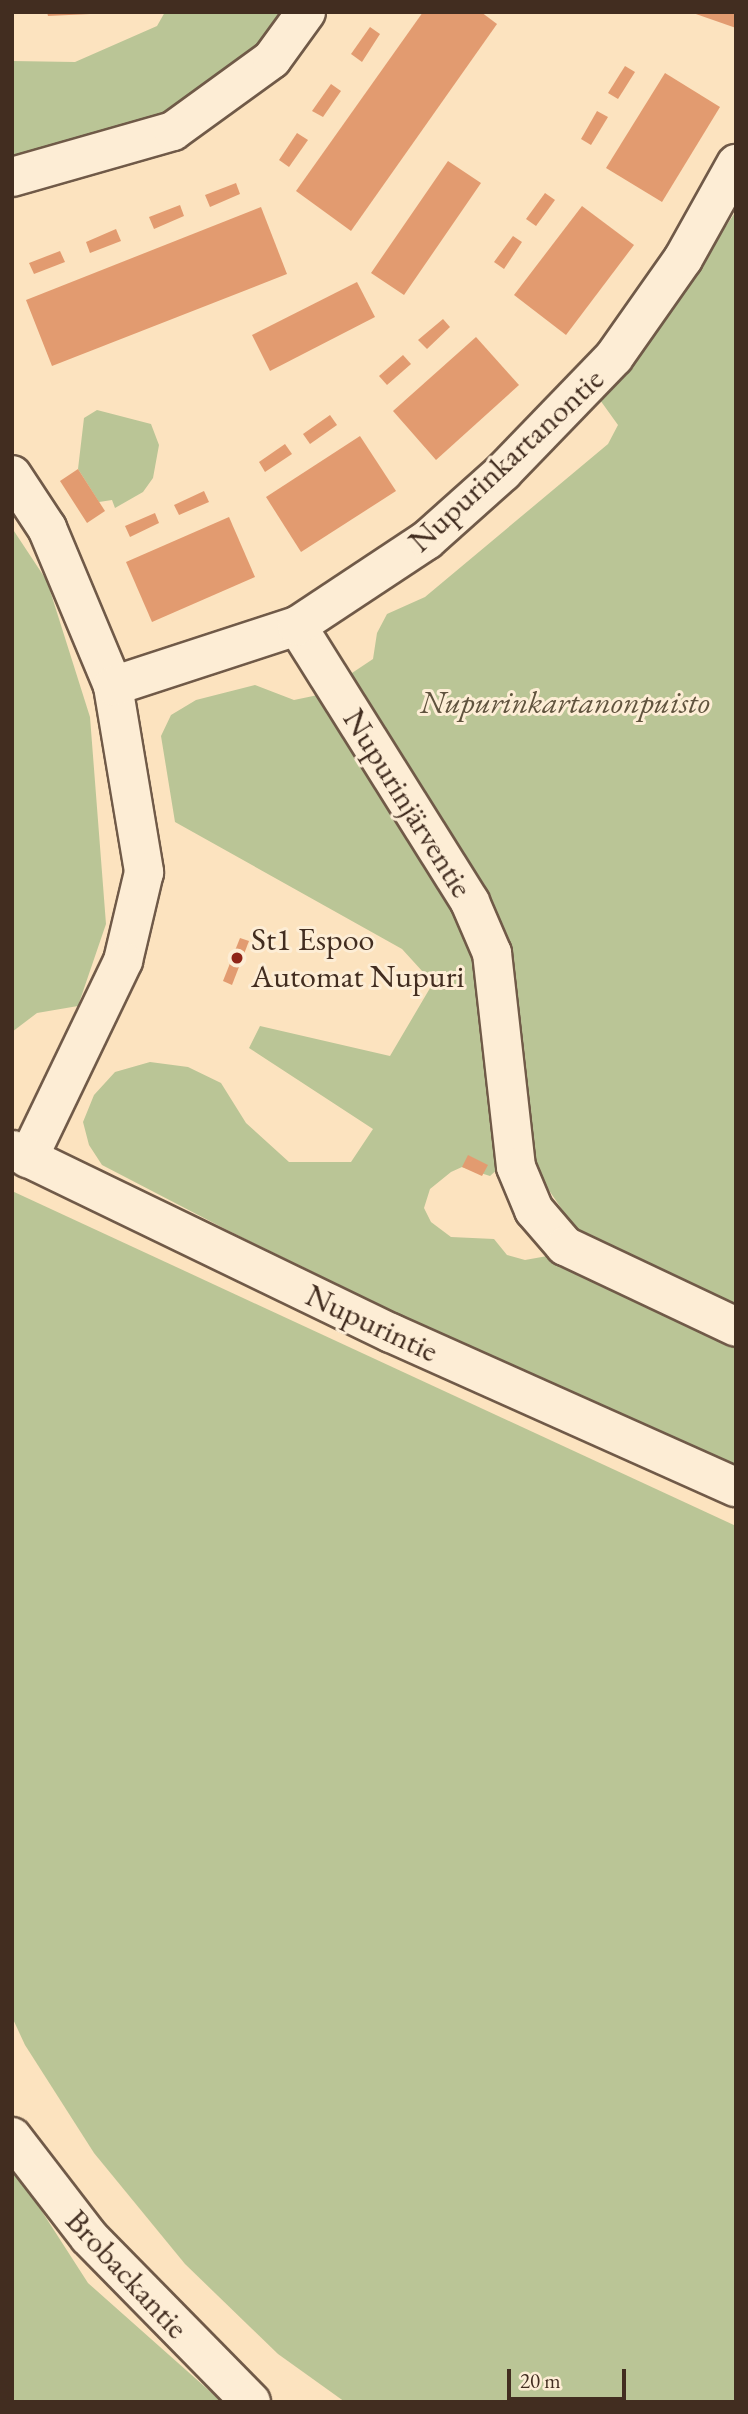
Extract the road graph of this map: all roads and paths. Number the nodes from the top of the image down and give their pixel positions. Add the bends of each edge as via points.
1 (306, 12) edge
2 (736, 164) edge
3 (12, 177) edge
4 (12, 475) edge
5 (297, 626) junction
6 (113, 686) junction
7 (20, 1154) edge
8 (736, 1327) edge
9 (736, 1487) edge
10 (12, 2137) edge
11 (251, 2402) edge

1 - 3 street via 272,59 173,131
2 - 5 street, Nupurinkartanontie via 683,259 614,357 503,472 427,540
4 - 6 street via 47,528
5 - 6 street, Nupurinkartanontie
5 - 8 street, Nupurinjärventie via 470,902 492,953 516,1167 534,1210 565,1246
6 - 7 street via 143,860 138,915 84,1052
7 - 9 street, Nupurintie via 391,1334
10 - 11 street, Brobackantie via 89,2237

